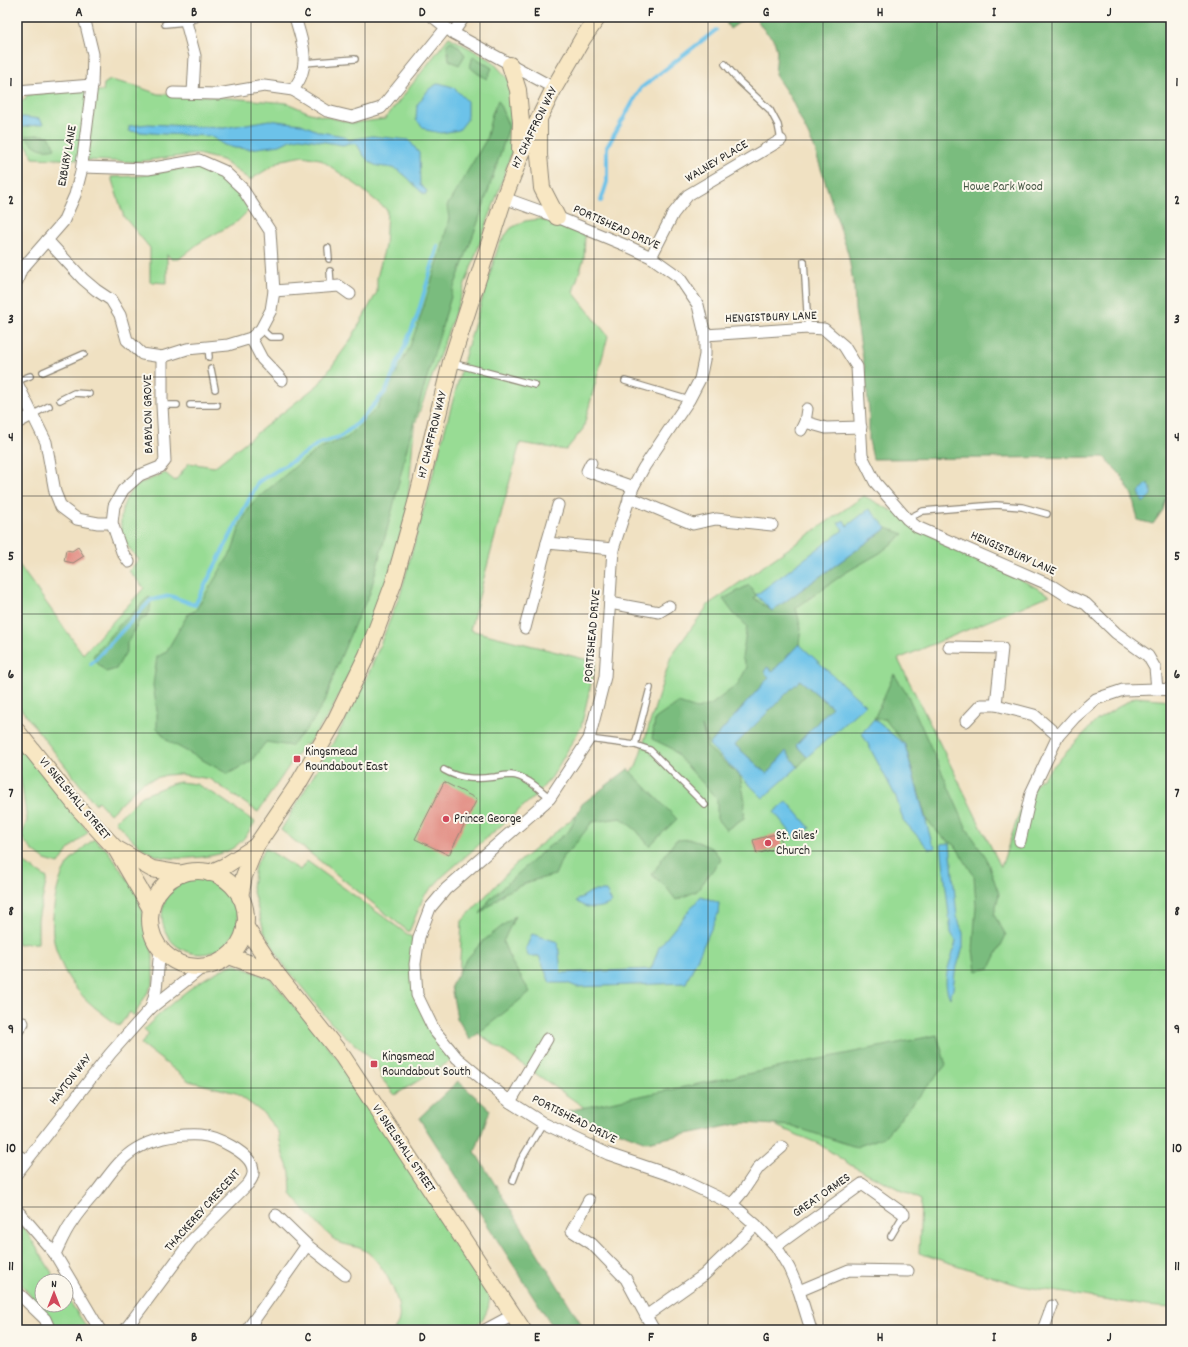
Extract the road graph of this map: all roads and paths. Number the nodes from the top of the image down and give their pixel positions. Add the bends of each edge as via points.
1 (84, 17) edge
2 (198, 17) edge
3 (294, 17) edge
4 (433, 17) edge
5 (464, 17) edge
6 (598, 17) edge
7 (186, 22) junction
8 (164, 24) dead end
9 (450, 31) junction
10 (355, 60) dead end
11 (304, 62) junction
12 (725, 64) dead end
13 (510, 65) junction
14 (92, 85) junction
15 (554, 88) junction
16 (293, 90) junction
17 (17, 91) edge
18 (172, 93) dead end
19 (194, 93) junction
20 (539, 117) junction
21 (781, 140) joint
22 (520, 157) junction
23 (82, 167) junction
24 (504, 198) junction
25 (557, 217) junction
26 (47, 240) junction
27 (328, 248) dead end
28 (651, 257) junction
29 (329, 259) dead end
30 (804, 261) dead end
31 (330, 271) dead end
32 (17, 281) edge
33 (331, 286) junction
34 (274, 291) junction
35 (350, 294) dead end
36 (808, 328) junction
37 (261, 329) junction
38 (705, 335) junction
39 (280, 337) dead end
40 (251, 338) junction
41 (84, 354) dead end
42 (162, 357) junction
43 (451, 362) junction
44 (211, 369) dead end
45 (43, 372) dead end
46 (30, 376) dead end
47 (282, 380) dead end
48 (625, 381) dead end
49 (17, 382) edge
50 (535, 385) dead end
51 (216, 390) dead end
52 (89, 394) dead end
53 (60, 400) dead end
54 (689, 400) junction
55 (162, 405) junction
56 (177, 405) dead end
57 (190, 405) dead end
58 (217, 405) dead end
59 (49, 406) dead end
60 (807, 409) dead end
61 (32, 415) junction
62 (17, 423) edge
63 (861, 427) junction
64 (591, 463) dead end
65 (631, 492) junction
66 (558, 505) dead end
67 (1047, 514) dead end
68 (907, 519) junction
69 (112, 523) junction
70 (772, 525) dead end
71 (546, 543) junction
72 (613, 549) junction
73 (130, 562) dead end
74 (610, 603) junction
75 (669, 606) dead end
76 (525, 628) dead end
77 (949, 647) dead end
78 (650, 688) dead end
79 (1157, 689) junction
80 (1171, 690) edge
81 (996, 705) junction
82 (966, 721) dead end
83 (17, 730) edge
84 (1058, 736) junction
85 (589, 739) junction
86 (635, 745) junction
87 (444, 770) dead end
88 (550, 798) junction
89 (705, 805) dead end
90 (1020, 841) dead end
91 (256, 846) junction
92 (116, 849) junction
93 (208, 873) junction
94 (182, 874) junction
95 (240, 897) junction
96 (151, 909) junction
97 (245, 926) junction
98 (160, 949) junction
99 (229, 956) junction
100 (203, 967) junction
101 (276, 973) junction
102 (151, 1008) junction
103 (548, 1039) dead end
104 (510, 1102) junction
105 (543, 1122) junction
106 (782, 1147) dead end
107 (22, 1158) edge
108 (17, 1173) edge
109 (513, 1181) dead end
110 (589, 1200) dead end
111 (732, 1204) junction
112 (17, 1210) edge
113 (904, 1214) joint
114 (276, 1215) dead end
115 (756, 1225) junction
116 (891, 1236) dead end
117 (307, 1245) junction
118 (776, 1246) junction
119 (55, 1254) junction
120 (908, 1271) dead end
121 (345, 1275) dead end
122 (17, 1292) edge
123 (799, 1292) junction
124 (1052, 1306) dead end
125 (513, 1315) junction
126 (646, 1316) junction
127 (50, 1330) edge
128 (100, 1330) edge
129 (124, 1330) edge
130 (247, 1330) edge
131 (485, 1330) edge
132 (523, 1330) edge
133 (654, 1330) edge
134 (811, 1330) edge
135 (1043, 1330) edge

1 - 14 street, EXBURY LANE via 93,54
2 - 7 lane
3 - 11 street via 304,51
4 - 9 street
5 - 9 street
6 - 15 street, H7 CHAFFRON WAY
7 - 8 lane
7 - 19 street via 195,56
9 - 13 street
9 - 16 street via 381,108 352,117 327,110
10 - 11 lane
11 - 16 street via 302,74
12 - 21 lane via 739,82 770,110 778,125
13 - 15 street
13 - 22 street via 518,90 521,122
14 - 17 street
14 - 23 street, EXBURY LANE
15 - 20 street, H7 CHAFFRON WAY
16 - 19 street via 264,86 218,94
18 - 19 street
20 - 22 street, H7 CHAFFRON WAY
20 - 25 street via 542,188
21 - 28 street, WALNEY PLACE via 688,195 673,214
22 - 24 street, H7 CHAFFRON WAY
23 - 26 street, EXBURY LANE via 75,194 62,222
23 - 34 street via 148,169 199,160 224,171 242,188 270,231
24 - 25 street, PORTISHEAD DRIVE
24 - 43 street, H7 CHAFFRON WAY
25 - 28 street, PORTISHEAD DRIVE
26 - 32 street, EXBURY LANE via 21,270
26 - 42 street via 83,279 111,300 120,315 127,340 142,354
27 - 29 lane
28 - 38 street, PORTISHEAD DRIVE via 679,277 698,305
30 - 36 lane
31 - 33 lane
33 - 34 street
33 - 35 street via 339,286
34 - 37 street via 271,310
36 - 38 street, HENGISTBURY LANE
36 - 63 street, HENGISTBURY LANE via 824,329 844,346 857,367
37 - 39 lane via 270,337
37 - 40 street
38 - 54 street, PORTISHEAD DRIVE via 705,355 700,379
40 - 42 street via 209,352 187,349
40 - 47 street via 262,359
41 - 45 lane
42 - 55 street, BABYLON GROVE
43 - 50 lane
43 - 91 street, H7 CHAFFRON WAY via 394,582 370,648 336,720
44 - 51 lane
46 - 49 lane
48 - 54 lane
49 - 61 street
52 - 53 lane via 74,393
54 - 65 street, PORTISHEAD DRIVE via 644,467
55 - 56 lane
55 - 69 street, BABYLON GROVE via 164,461 160,467 140,475 123,490 114,506
57 - 58 lane
59 - 61 lane
60 - 63 street via 803,426
61 - 62 street
61 - 69 street via 46,442 55,492 62,507 77,519
63 - 68 street, HENGISTBURY LANE via 862,456 872,478
64 - 65 street via 587,471
65 - 70 street via 693,524 716,520
65 - 72 street, PORTISHEAD DRIVE
66 - 71 street
67 - 68 lane via 1022,506 996,505 923,511
68 - 79 street, HENGISTBURY LANE via 917,526 1052,586 1086,604 1116,633 1148,656 1155,668
69 - 73 street, BABYLON GROVE via 122,552
71 - 72 street
71 - 76 street
72 - 74 street, PORTISHEAD DRIVE
74 - 75 street via 659,612
74 - 85 street, PORTISHEAD DRIVE via 605,677
77 - 81 street via 1002,648
78 - 86 lane
79 - 80 street
79 - 84 street via 1123,690 1096,699
81 - 82 street via 982,705
81 - 84 street via 1034,715
83 - 92 street, V1 SNELSHALL STREET via 82,813
84 - 90 street via 1031,792
85 - 86 lane
85 - 88 street, PORTISHEAD DRIVE
86 - 89 lane via 650,750
87 - 88 lane via 453,776 464,778 510,775 523,778
88 - 104 street, PORTISHEAD DRIVE via 446,889 430,908 419,937 415,964 417,995 434,1030 457,1058
91 - 93 street, H7 CHAFFRON WAY via 225,866
91 - 95 street, H7 CHAFFRON WAY via 244,876
92 - 94 street, V1 SNELSHALL STREET via 152,869
92 - 96 street, V1 SNELSHALL STREET
93 - 94 street
93 - 95 street via 227,882
94 - 96 street via 160,890
95 - 97 street via 246,916
96 - 98 street via 153,937
97 - 99 street via 237,947
97 - 101 street, V1 SNELSHALL STREET
98 - 100 street via 172,960 187,966
98 - 102 street, HAYTON WAY via 156,990
99 - 100 street
99 - 101 street
100 - 102 street, HAYTON WAY
101 - 125 street, V1 SNELSHALL STREET via 343,1057
102 - 107 street, HAYTON WAY
103 - 104 street
104 - 105 street, PORTISHEAD DRIVE
105 - 109 lane via 521,1160
105 - 111 street, PORTISHEAD DRIVE via 608,1154 673,1176
106 - 111 street via 760,1167
107 - 108 street, HAYTON WAY
110 - 126 street via 572,1230 592,1244 626,1279
111 - 115 street, PORTISHEAD DRIVE
112 - 119 street
113 - 116 lane
113 - 118 street, GREAT ORMES via 862,1184
114 - 117 street
115 - 118 street, PORTISHEAD DRIVE
115 - 126 street via 704,1275
117 - 121 street
117 - 130 street
118 - 123 street, PORTISHEAD DRIVE
119 - 128 street
119 - 129 street, THACKEREY CRESCENT via 71,1223 122,1159 135,1149 164,1138 202,1136 224,1142 250,1162 254,1169 248,1184 191,1241
120 - 123 street via 849,1270
122 - 127 street via 45,1319
123 - 134 street, PORTISHEAD DRIVE
124 - 135 street
125 - 131 street
125 - 132 street, V1 SNELSHALL STREET
126 - 133 street

